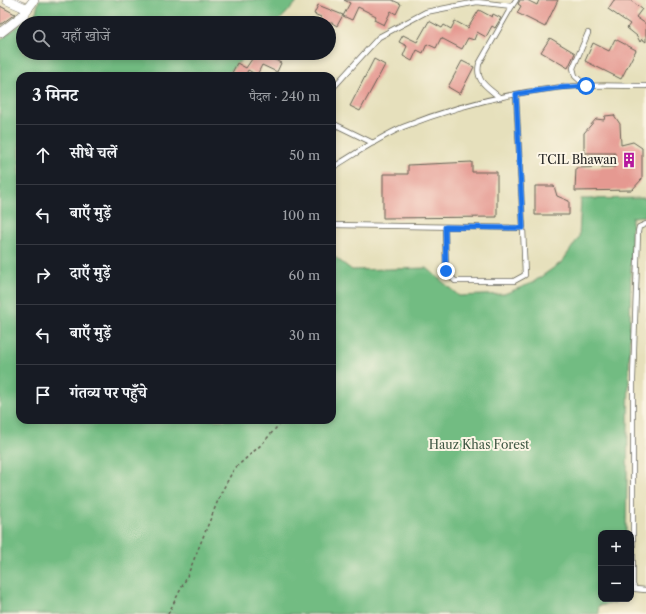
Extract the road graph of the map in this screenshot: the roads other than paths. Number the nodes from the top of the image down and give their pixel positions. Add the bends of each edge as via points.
1 (7, 0) edge
2 (34, 0) edge
3 (516, 0) edge
4 (512, 6) junction
5 (28, 9) junction
6 (20, 16) edge
7 (16, 19) edge
8 (0, 33) edge
9 (588, 33) dead end
10 (336, 85) edge
11 (586, 86) junction
12 (646, 86) edge
13 (516, 94) junction
14 (500, 98) junction
15 (336, 125) edge
16 (373, 143) junction
17 (336, 166) edge
18 (646, 224) edge
19 (336, 225) edge
20 (445, 227) junction
21 (523, 228) junction
22 (646, 590) edge

1 - 5 street
2 - 5 street
3 - 4 lane
4 - 10 lane via 477,2 426,12 379,37
4 - 14 lane via 478,64 478,78
5 - 6 street
7 - 8 street
9 - 11 lane via 573,68 575,76
11 - 12 lane
11 - 13 lane
13 - 14 lane
13 - 21 lane
14 - 16 lane via 428,118
15 - 16 lane
16 - 17 lane
18 - 22 lane via 639,227 633,379 633,585 635,589
19 - 20 lane
20 - 21 lane
20 - 21 lane via 446,271 455,281 514,281 525,275

